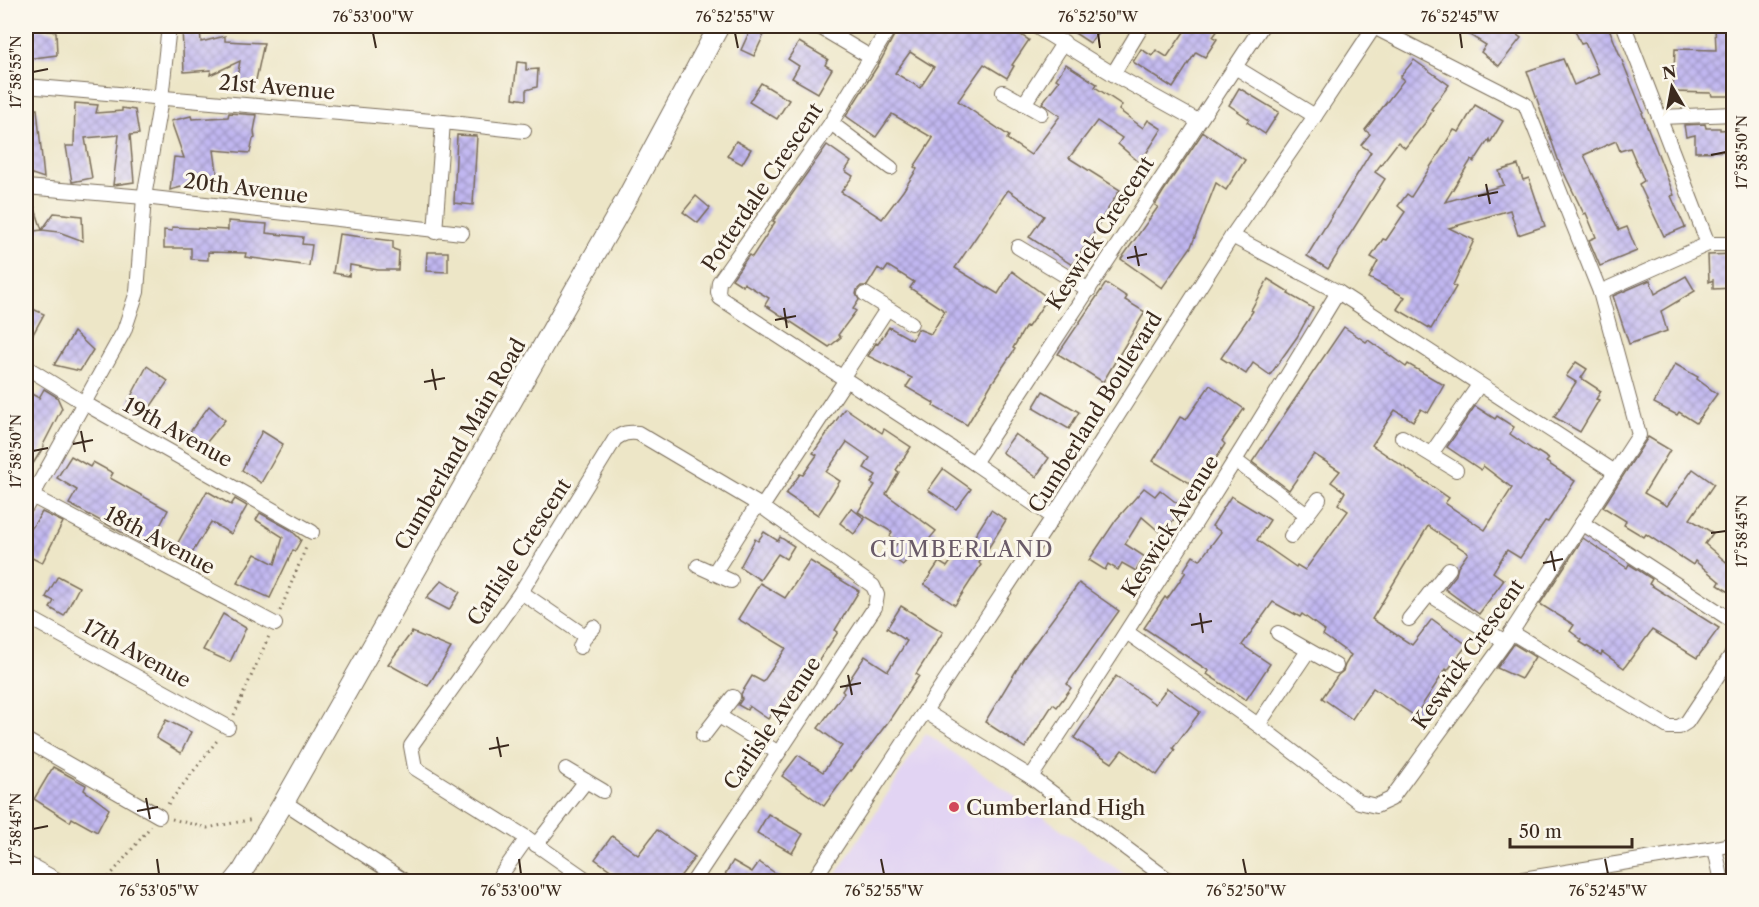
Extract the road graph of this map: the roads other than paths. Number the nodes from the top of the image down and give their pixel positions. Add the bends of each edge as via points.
1 (169, 26) edge
2 (719, 26) edge
3 (818, 26) edge
4 (890, 26) edge
5 (1035, 26) edge
6 (1142, 26) edge
7 (1262, 26) edge
8 (1369, 26) edge
9 (1624, 26) edge
10 (1064, 42) junction
11 (872, 58) junction
12 (1235, 67) junction
13 (1113, 74) junction
14 (26, 86) edge
15 (1003, 92) dead end
16 (161, 99) junction
17 (1024, 104) junction
18 (1041, 113) dead end
19 (1734, 114) edge
20 (1315, 116) junction
21 (1661, 117) junction
22 (1198, 121) junction
23 (443, 122) junction
24 (831, 123) junction
25 (524, 131) dead end
26 (891, 168) dead end
27 (26, 187) edge
28 (144, 197) junction
29 (435, 232) junction
30 (462, 233) dead end
31 (1232, 236) junction
32 (1708, 244) junction
33 (1734, 244) edge
34 (1018, 247) dead end
35 (1089, 290) junction
36 (1338, 292) junction
37 (1600, 292) junction
38 (865, 294) dead end
39 (887, 309) junction
40 (911, 323) dead end
41 (26, 368) edge
42 (843, 380) junction
43 (1479, 385) junction
44 (84, 403) junction
45 (1402, 437) dead end
46 (1431, 454) junction
47 (1236, 461) junction
48 (974, 463) junction
49 (1456, 470) dead end
50 (1615, 472) junction
51 (27, 498) edge
52 (1319, 499) dead end
53 (760, 506) junction
54 (1307, 515) junction
55 (1053, 517) junction
56 (1582, 523) junction
57 (312, 532) dead end
58 (1291, 536) dead end
59 (698, 566) dead end
60 (1449, 569) dead end
61 (714, 573) junction
62 (731, 581) dead end
63 (873, 586) joint
64 (521, 592) junction
65 (1429, 594) junction
66 (26, 616) edge
67 (1409, 619) dead end
68 (1734, 621) edge
69 (275, 624) dead end
70 (1128, 633) junction
71 (1278, 633) dead end
72 (586, 637) dead end
73 (1508, 637) junction
74 (1308, 651) junction
75 (1734, 651) edge
76 (1336, 666) dead end
77 (733, 697) dead end
78 (926, 712) junction
79 (719, 716) junction
80 (1258, 725) junction
81 (228, 727) dead end
82 (704, 736) dead end
83 (26, 740) edge
84 (777, 752) junction
85 (566, 770) dead end
86 (1031, 777) junction
87 (586, 781) junction
88 (603, 791) dead end
89 (284, 802) junction
90 (159, 816) road end
91 (531, 842) junction
92 (1734, 844) edge
93 (1715, 848) junction
94 (26, 863) edge
95 (61, 882) edge
96 (234, 882) edge
97 (406, 882) edge
98 (496, 882) edge
99 (590, 882) edge
100 (693, 882) edge
101 (812, 882) edge
102 (1171, 882) edge
103 (1504, 882) edge
104 (1722, 882) edge

1 - 16 street
2 - 89 street, Cumberland Main Road via 627,198
3 - 11 street
4 - 11 street, Potterdale Crescent
5 - 10 street
6 - 13 street
7 - 12 street, Keswick Crescent
8 - 20 street, Cumberland Boulevard
8 - 37 street, Keswick Crescent via 1525,105
9 - 21 street
10 - 13 street
10 - 17 street
11 - 24 street, Potterdale Crescent
12 - 20 street
12 - 22 street, Keswick Crescent
13 - 22 street
14 - 16 street, 21st Avenue
15 - 17 street
16 - 23 street, 21st Avenue
16 - 28 street
17 - 18 street
19 - 21 street
20 - 31 street, Cumberland Boulevard
21 - 32 street
22 - 35 street, Keswick Crescent
23 - 25 street, 21st Avenue
23 - 29 street
24 - 26 street
24 - 42 street, Potterdale Crescent via 719,282 718,292 725,302
27 - 28 street, 20th Avenue
28 - 29 street, 20th Avenue
28 - 44 street via 137,292 124,331
29 - 30 street, 20th Avenue
31 - 36 street
31 - 55 street, Cumberland Boulevard
32 - 33 street
32 - 37 street
34 - 35 street
35 - 48 street, Keswick Crescent
36 - 43 street
36 - 47 street, Keswick Avenue
37 - 50 street, Keswick Crescent via 1639,435
38 - 39 street
39 - 40 street
39 - 42 street
41 - 44 street, 19th Avenue
42 - 48 street, Potterdale Crescent
42 - 53 street
43 - 46 street
43 - 50 street
44 - 51 street
44 - 57 street, 19th Avenue
45 - 46 street
46 - 49 street
47 - 54 street
47 - 70 street, Keswick Avenue
48 - 55 street, Potterdale Crescent
50 - 56 street, Keswick Crescent
51 - 69 street, 18th Avenue
52 - 54 street
53 - 61 street
53 - 63 street, Carlisle Crescent
53 - 64 street, Carlisle Crescent via 638,433 626,433 615,439
54 - 58 street
55 - 78 street, Cumberland Boulevard
56 - 68 street
56 - 73 street, Keswick Crescent
59 - 61 street
60 - 65 street
61 - 62 street
63 - 84 street, Carlisle Avenue via 877,595 875,607
64 - 72 street
64 - 91 street, Carlisle Crescent via 411,746 415,768
65 - 67 street
65 - 73 street
66 - 81 street, 17th Avenue
70 - 80 street, Keswick Crescent
70 - 86 street, Keswick Avenue
71 - 74 street
73 - 75 street via 1668,727 1687,722
73 - 80 street, Keswick Crescent via 1391,799 1376,806 1359,802
74 - 76 street
74 - 80 street
77 - 79 street
78 - 86 street
78 - 101 street, Cumberland Boulevard
79 - 82 street
79 - 84 street
83 - 90 street
84 - 100 street, Carlisle Avenue
85 - 87 street
86 - 102 street
87 - 88 street
87 - 91 street
89 - 96 street, Cumberland Main Road
89 - 97 street
91 - 98 street
91 - 99 street, Carlisle Crescent
92 - 93 street
93 - 103 street
93 - 104 street
94 - 95 street

